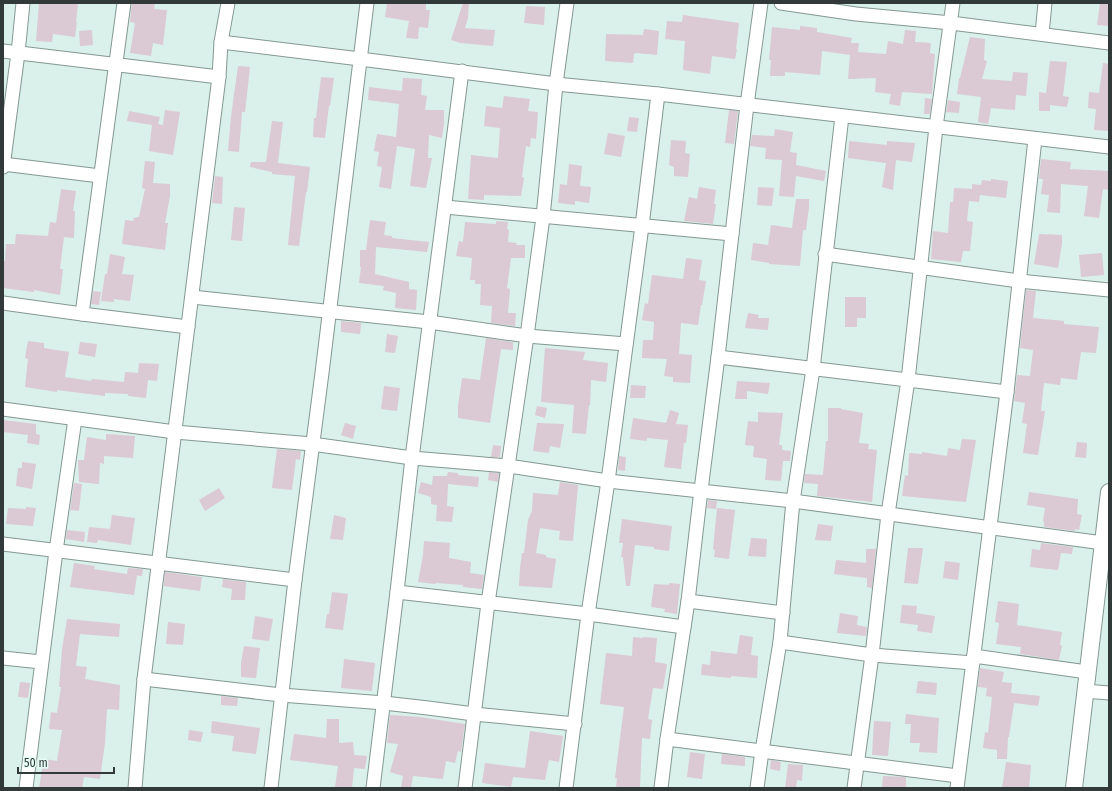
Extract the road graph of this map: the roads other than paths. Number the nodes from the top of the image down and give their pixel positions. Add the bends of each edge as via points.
1 (23, 3) edge
2 (124, 3) edge
3 (228, 3) edge
4 (367, 3) edge
5 (568, 3) edge
6 (761, 3) edge
7 (781, 3) edge
8 (953, 3) edge
9 (1046, 3) edge
10 (857, 9) edge
11 (951, 23) junction
12 (1042, 34) junction
13 (221, 42) junction
14 (1109, 43) edge
15 (3, 51) edge
16 (18, 53) junction
17 (360, 59) junction
18 (116, 65) junction
19 (462, 71) junction
20 (219, 78) junction
21 (556, 84) junction
22 (658, 94) junction
23 (747, 105) junction
24 (842, 116) junction
25 (936, 127) junction
26 (1035, 139) junction
27 (1109, 147) edge
28 (3, 165) edge
29 (100, 176) junction
30 (445, 207) junction
31 (543, 217) junction
32 (642, 226) junction
33 (732, 234) junction
34 (825, 254) junction
35 (920, 267) junction
36 (1019, 280) junction
37 (1109, 290) edge
38 (192, 297) junction
39 (3, 303) edge
40 (329, 311) junction
41 (82, 314) junction
42 (429, 322) junction
43 (188, 327) junction
44 (527, 336) junction
45 (626, 344) junction
46 (718, 357) junction
47 (813, 369) junction
48 (908, 380) junction
49 (1007, 392) junction
50 (3, 409) edge
51 (75, 419) junction
52 (175, 432) junction
53 (312, 444) junction
54 (412, 458) junction
55 (508, 466) junction
56 (608, 481) junction
57 (701, 490) junction
58 (1108, 500) edge
59 (793, 502) junction
60 (888, 514) junction
61 (991, 527) junction
62 (1103, 542) junction
63 (3, 544) edge
64 (56, 551) junction
65 (158, 564) junction
66 (295, 580) junction
67 (397, 592) junction
68 (688, 601) junction
69 (488, 603) junction
70 (783, 613) junction
71 (588, 614) junction
72 (684, 627) junction
73 (780, 642) junction
74 (872, 655) junction
75 (3, 658) edge
76 (973, 659) junction
77 (41, 662) junction
78 (1087, 672) junction
79 (144, 679) junction
80 (1085, 691) junction
81 (1109, 693) edge
82 (281, 695) junction
83 (384, 703) junction
84 (474, 714) junction
85 (574, 724) junction
86 (667, 739) junction
87 (762, 751) junction
88 (857, 763) junction
89 (958, 782) edge
90 (26, 788) edge
91 (134, 788) edge
92 (271, 788) edge
93 (373, 788) edge
94 (465, 788) edge
95 (566, 788) edge
96 (660, 788) edge
97 (757, 788) edge
98 (854, 788) edge
99 (1074, 788) edge

1 - 16 street
2 - 18 street
3 - 13 street
4 - 17 street
5 - 21 street
6 - 23 street
7 - 10 street
8 - 11 street
9 - 12 street
10 - 11 street
11 - 12 street
11 - 25 street
12 - 14 street
13 - 17 street
13 - 20 street
15 - 16 street
16 - 18 street
16 - 28 street
17 - 19 street
17 - 40 street
18 - 20 street
18 - 29 street
19 - 21 street
19 - 30 street
20 - 38 street
21 - 22 street
21 - 31 street
22 - 23 street
22 - 32 street
23 - 24 street
23 - 33 street
24 - 25 street
24 - 34 street
25 - 26 street
25 - 35 street
26 - 27 street
26 - 36 street
28 - 29 street
29 - 41 street
30 - 31 street
30 - 42 street
31 - 32 street
31 - 44 street
32 - 33 street
32 - 45 street
33 - 46 street
34 - 35 street
34 - 47 street
35 - 36 street
35 - 48 street
36 - 37 street
36 - 49 street
38 - 40 street
38 - 43 street
39 - 41 street
40 - 42 street
40 - 53 street
41 - 43 street
42 - 44 street
42 - 54 street
43 - 52 street
44 - 45 street
44 - 55 street
45 - 56 street
46 - 47 street
46 - 57 street
47 - 48 street
47 - 59 street
48 - 49 street
48 - 60 street
49 - 61 street
50 - 51 street
51 - 52 street
51 - 64 street
52 - 53 street
52 - 65 street
53 - 54 street
53 - 66 street
54 - 55 street
54 - 67 street
55 - 56 street
55 - 69 street
56 - 57 street
56 - 71 street
57 - 59 street
57 - 68 street
58 - 62 street
59 - 60 street
59 - 70 street
60 - 61 street
60 - 74 street
61 - 62 street
61 - 76 street
62 - 78 street
63 - 64 street
64 - 65 street
64 - 77 street
65 - 66 street
65 - 79 street
66 - 82 street
67 - 69 street
67 - 83 street
68 - 70 street
68 - 72 street
69 - 71 street
69 - 84 street
70 - 73 street
71 - 72 street
71 - 85 street
72 - 86 street
73 - 74 street
73 - 87 street
74 - 76 street
74 - 88 street
75 - 77 street
76 - 78 street
76 - 89 street
77 - 90 street
78 - 80 street
79 - 82 street
79 - 91 street
80 - 81 street
80 - 99 street
82 - 83 street
82 - 92 street
83 - 84 street
83 - 93 street
84 - 85 street
84 - 94 street
85 - 95 street
86 - 87 street
86 - 96 street
87 - 88 street
87 - 97 street
88 - 89 street
88 - 98 street

